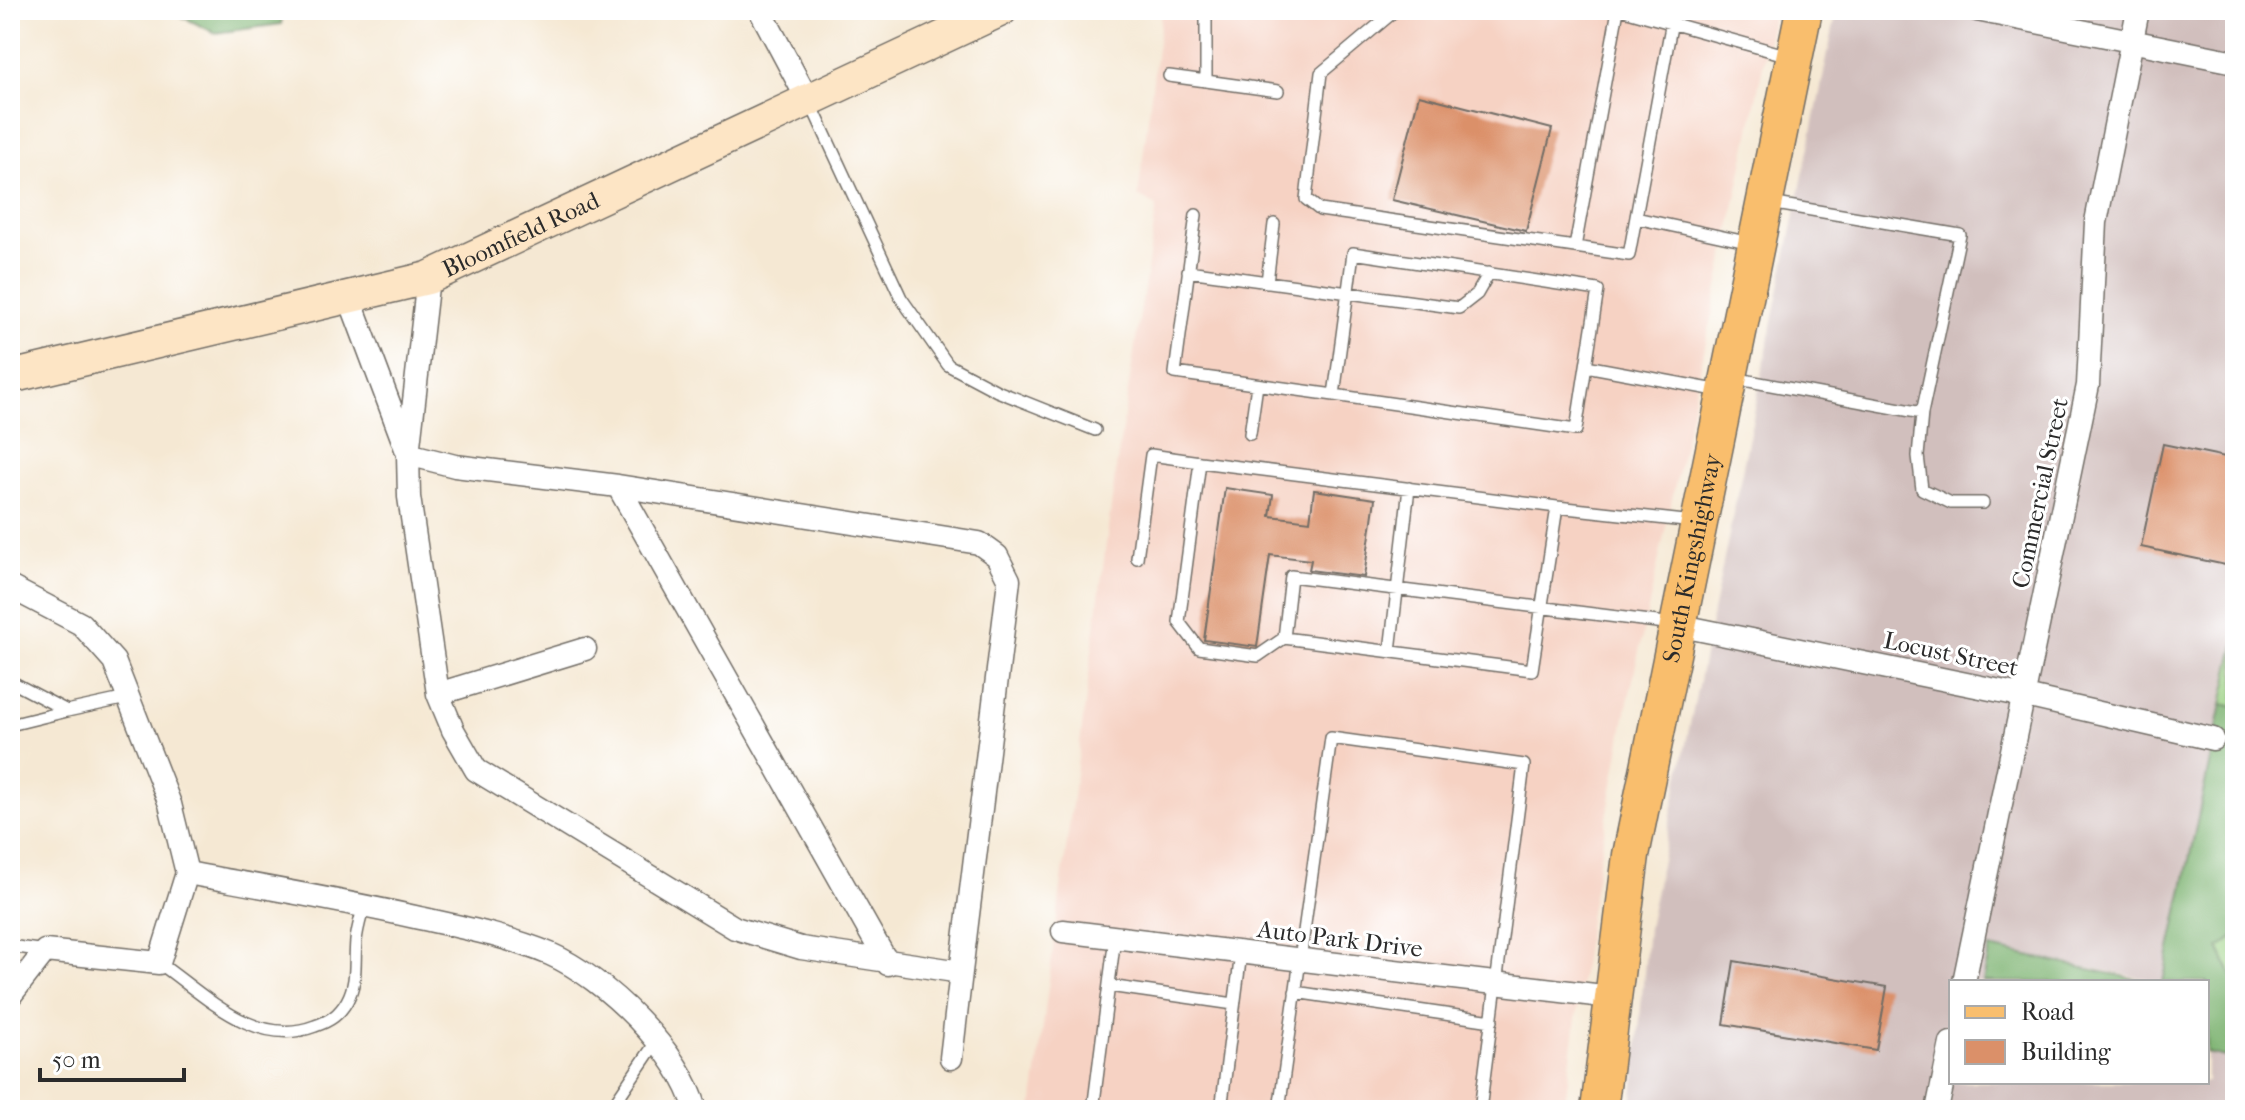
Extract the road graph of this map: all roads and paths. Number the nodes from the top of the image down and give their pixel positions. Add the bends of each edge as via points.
1 (760, 10) edge
2 (1001, 10) edge
3 (1206, 10) edge
4 (1396, 10) edge
5 (1618, 10) edge
6 (1624, 10) edge
7 (1674, 10) edge
8 (1804, 10) edge
9 (1977, 10) edge
10 (2138, 10) edge
11 (1640, 12) edge
12 (2047, 16) edge
13 (1672, 24) junction
14 (2131, 41) junction
15 (1794, 58) junction
16 (2235, 62) edge
17 (1169, 76) dead end
18 (1206, 81) junction
19 (1278, 91) dead end
20 (809, 102) junction
21 (1764, 202) junction
22 (1196, 215) dead end
23 (1636, 218) junction
24 (1274, 224) dead end
25 (1756, 244) junction
26 (1575, 247) junction
27 (1188, 271) junction
28 (1489, 273) junction
29 (428, 278) junction
30 (1267, 282) junction
31 (1347, 293) junction
32 (349, 297) junction
33 (1586, 366) junction
34 (10, 377) edge
35 (1727, 384) junction
36 (1257, 385) junction
37 (1334, 395) junction
38 (1922, 413) junction
39 (1095, 430) dead end
40 (1250, 434) dead end
41 (408, 454) junction
42 (1200, 462) junction
43 (618, 486) junction
44 (1409, 488) junction
45 (1983, 503) dead end
46 (1557, 507) junction
47 (1698, 523) junction
48 (1137, 558) dead end
49 (10, 587) edge
50 (1397, 589) junction
51 (1542, 608) junction
52 (1677, 625) junction
53 (1284, 638) junction
54 (585, 649) dead end
55 (1390, 651) junction
56 (10, 681) edge
57 (438, 694) junction
58 (2025, 696) junction
59 (127, 698) junction
60 (67, 711) junction
61 (10, 725) edge
62 (2213, 739) dead end
63 (187, 873) junction
64 (364, 905) junction
65 (1063, 931) dead end
66 (1115, 937) junction
67 (10, 946) edge
68 (45, 951) junction
69 (1241, 953) junction
70 (1299, 961) junction
71 (159, 963) junction
72 (888, 964) junction
73 (961, 972) junction
74 (1964, 980) edge
75 (1497, 983) junction
76 (1109, 986) junction
77 (1295, 992) junction
78 (10, 996) edge
79 (1611, 997) junction
80 (1234, 1004) junction
81 (1492, 1021) junction
82 (658, 1038) junction
83 (1949, 1053) edge
84 (951, 1058) dead end
85 (610, 1110) edge
86 (696, 1110) edge
87 (1093, 1110) edge
88 (1221, 1110) edge
89 (1279, 1110) edge
90 (1480, 1110) edge
91 (1599, 1110) edge
92 (1937, 1110) edge

1 - 20 street
2 - 20 street, Bloomfield Road
3 - 18 lane
4 - 26 lane via 1321,73 1306,199 1320,210
5 - 26 lane
6 - 11 lane
7 - 13 lane
8 - 15 main road, South Kingshighway
9 - 12 street
10 - 14 street, Commercial Street
11 - 13 lane
12 - 14 street
13 - 15 lane
13 - 23 lane
14 - 16 street
14 - 58 street, Commercial Street via 2096,222 2088,385
15 - 21 main road, South Kingshighway
17 - 18 lane
18 - 19 lane
20 - 29 street, Bloomfield Road
20 - 39 lane via 901,298 948,365
21 - 25 main road, South Kingshighway
21 - 38 lane via 1960,235
22 - 27 lane
23 - 25 lane
23 - 26 lane via 1629,255
24 - 30 lane
25 - 35 main road, South Kingshighway
27 - 30 lane
27 - 36 lane via 1175,373
28 - 31 lane via 1477,294 1459,308
28 - 31 lane via 1353,253
28 - 33 lane via 1598,290
29 - 32 street, Bloomfield Road
29 - 41 street
30 - 31 lane
31 - 37 lane
32 - 34 street, Bloomfield Road
32 - 41 street
33 - 35 lane
33 - 37 lane via 1576,430
35 - 38 lane
35 - 47 main road, South Kingshighway
36 - 37 lane
36 - 40 lane
38 - 45 lane via 1922,489 1951,503
41 - 43 street via 455,466
41 - 57 street via 409,497
42 - 44 lane
42 - 48 lane via 1151,455
42 - 53 lane via 1179,622 1199,648 1258,656
43 - 72 street
43 - 73 street via 979,543 997,556 1009,580
44 - 46 lane
44 - 50 lane
46 - 47 lane
46 - 51 lane
47 - 52 main road, South Kingshighway
49 - 59 street via 81,624 114,661
50 - 51 lane
50 - 53 lane via 1291,576
50 - 55 lane
51 - 52 lane
51 - 55 lane via 1532,670
52 - 58 street, Locust Street
52 - 79 main road, South Kingshighway via 1631,855
53 - 55 lane
54 - 57 street
56 - 60 lane
57 - 72 street via 476,770 735,928 801,948
58 - 62 street, Locust Street
58 - 74 street, Commercial Street
59 - 60 lane
59 - 63 street via 170,804
60 - 61 lane
63 - 64 street
63 - 71 street
64 - 71 lane via 356,941 357,973 348,1000 332,1020 297,1033 265,1031 236,1019
64 - 82 street via 551,955 584,974
65 - 66 street, Auto Park Drive
66 - 69 street, Auto Park Drive
66 - 76 lane
67 - 68 lane
68 - 71 street
68 - 78 street
69 - 70 street, Auto Park Drive
69 - 80 lane
70 - 75 street, Auto Park Drive
70 - 75 lane via 1331,738 1524,765
70 - 77 lane
72 - 73 street
73 - 84 street
75 - 79 street, Auto Park Drive
75 - 81 lane
76 - 80 lane
76 - 87 lane
77 - 81 lane
77 - 89 lane
79 - 91 main road, South Kingshighway
80 - 88 lane
81 - 90 lane
82 - 85 lane
82 - 86 street
83 - 92 street

